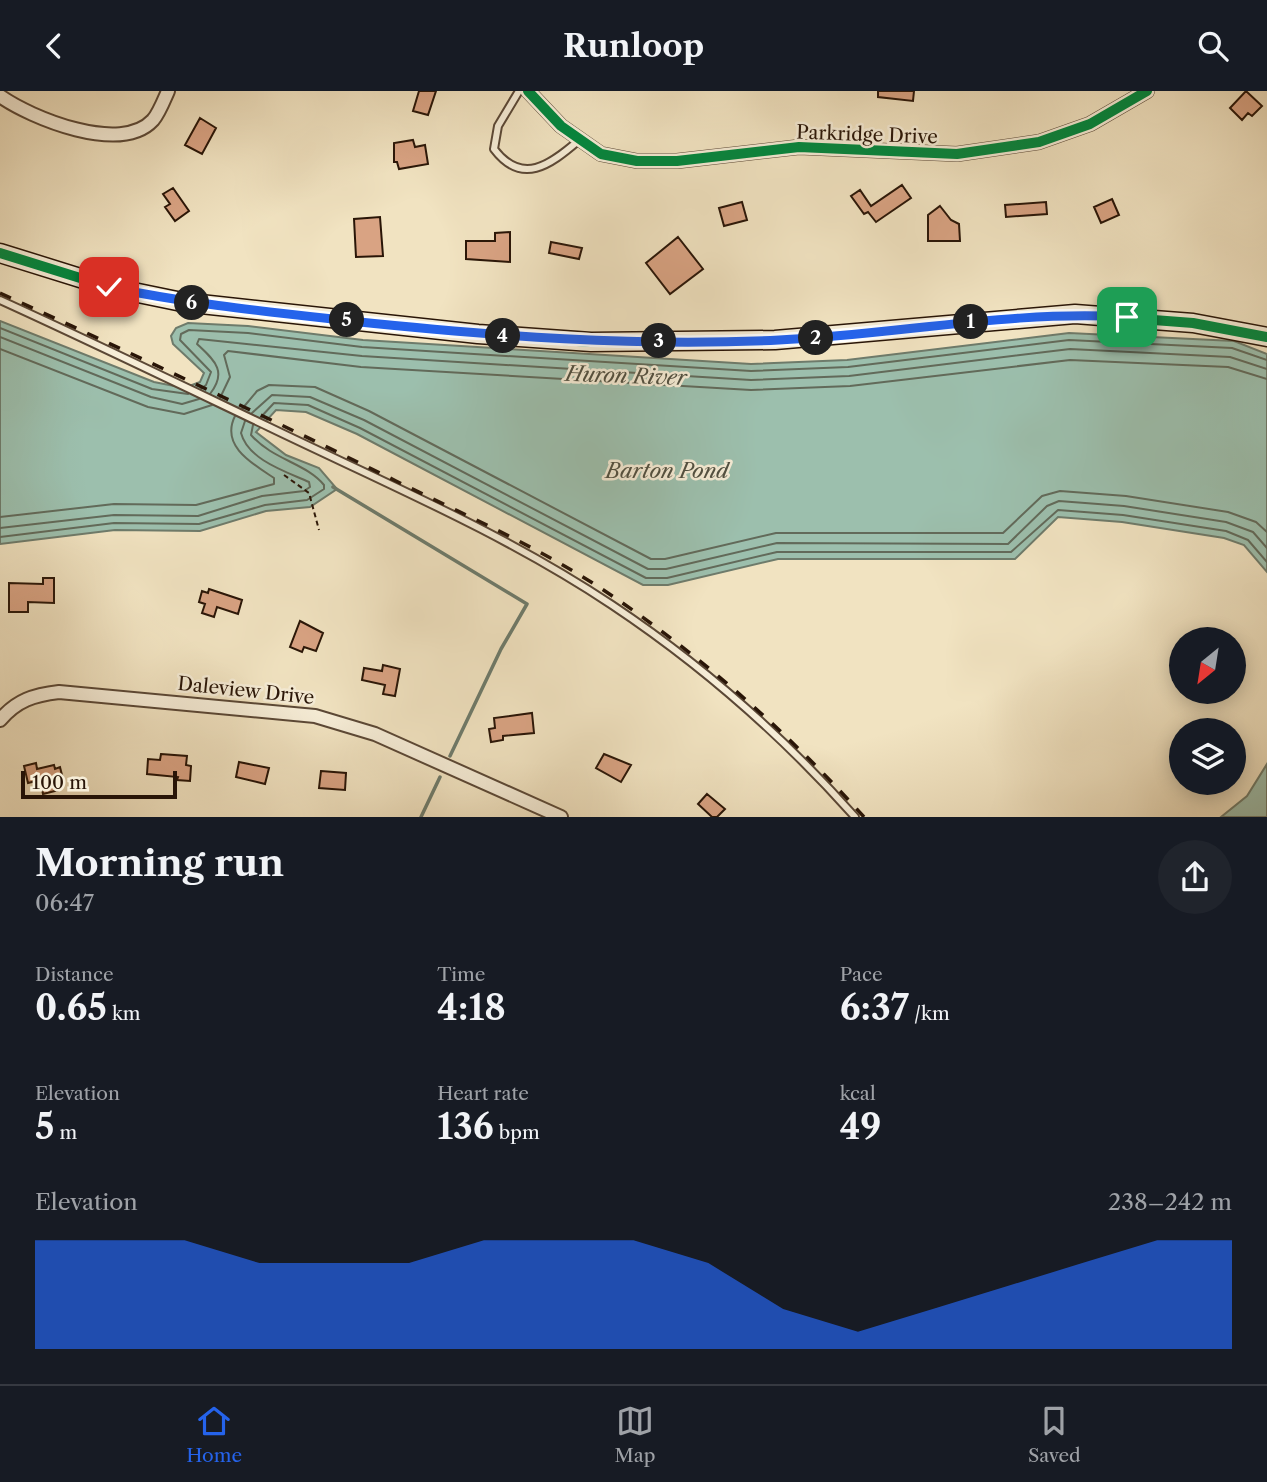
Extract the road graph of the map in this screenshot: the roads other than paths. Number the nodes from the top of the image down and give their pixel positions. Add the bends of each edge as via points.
1 (168, 91) edge
2 (519, 91) edge
3 (528, 91) edge
4 (1147, 91) edge
5 (0, 96) edge
6 (578, 141) junction
7 (0, 253) edge
8 (0, 300) edge
9 (1267, 337) edge
10 (0, 720) edge
11 (561, 817) edge
12 (855, 817) edge

1 - 5 street via 153,120 133,132 106,135 18,109
2 - 6 lane via 498,125 494,149 505,163 520,169 537,168 556,160
3 - 6 street
4 - 6 street, Parkridge Drive via 1090,124 1039,142 957,154 799,147 680,161 637,161 601,154
7 - 9 street via 109,287 182,302 592,342 775,340 1075,314 1193,323
8 - 12 lane via 488,532 613,605 767,725
10 - 11 street, Daleview Drive via 11,707 33,695 59,692 315,716 375,734

